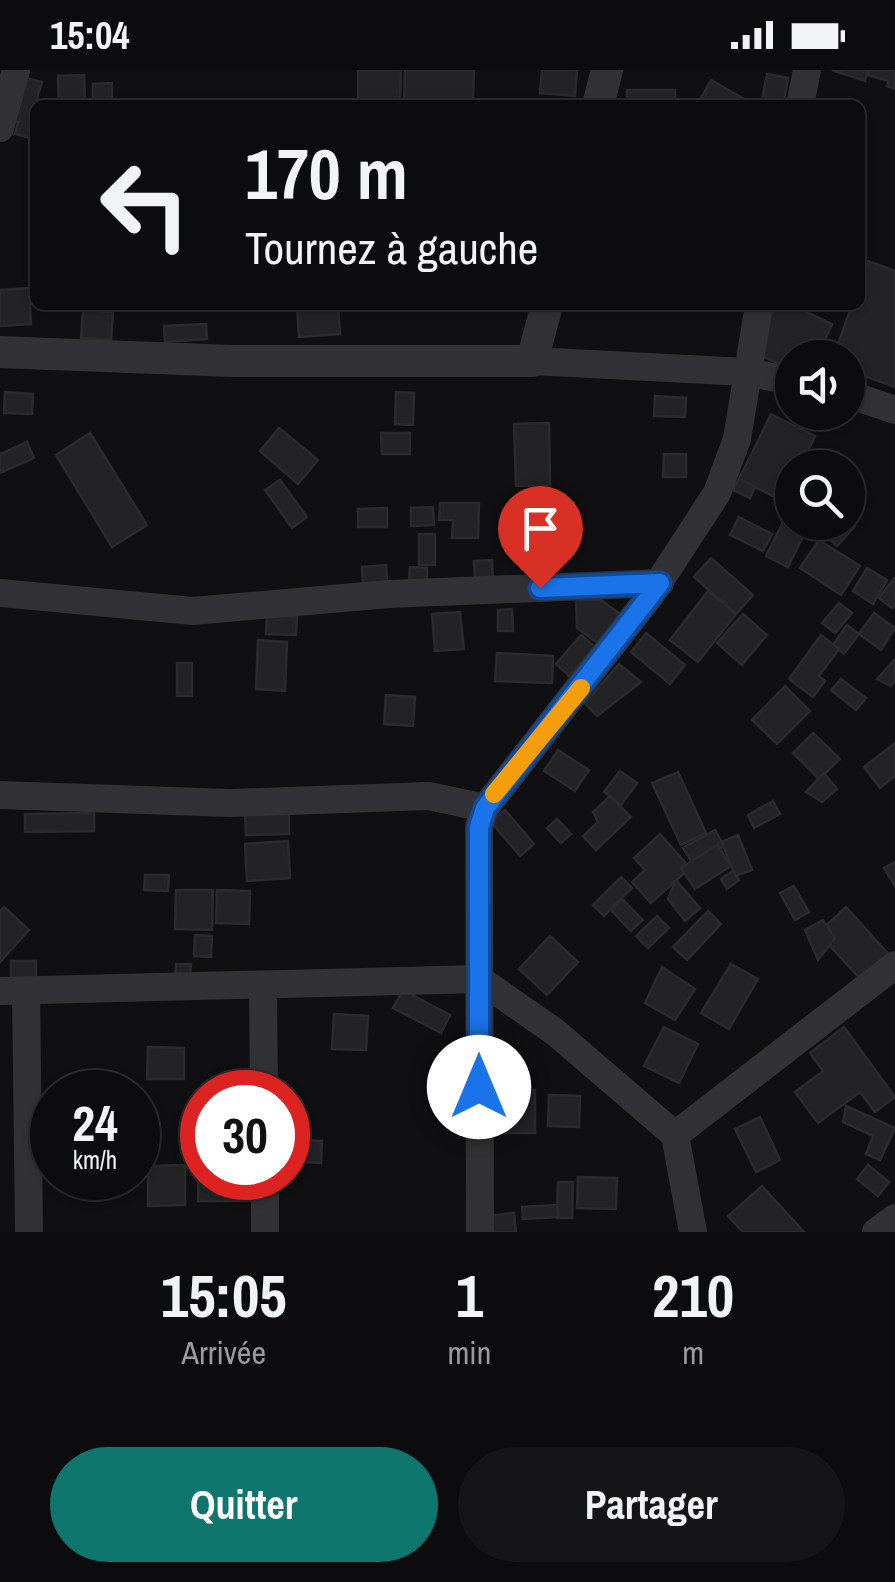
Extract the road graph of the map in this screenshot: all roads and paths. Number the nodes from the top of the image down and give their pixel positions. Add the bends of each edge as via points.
1 (16, 70) edge
2 (607, 70) edge
3 (808, 70) edge
4 (599, 100) edge
5 (801, 100) edge
6 (0, 128) edge
7 (546, 310) edge
8 (757, 310) edge
9 (0, 352) edge
10 (532, 361) junction
11 (746, 372) junction
12 (775, 378) edge
13 (865, 400) edge
14 (895, 410) edge
15 (660, 583) junction
16 (0, 593) edge
17 (0, 796) edge
18 (485, 808) junction
19 (895, 964) edge
20 (479, 979) junction
21 (263, 985) junction
22 (13, 991) edge
23 (264, 1070) edge
24 (675, 1135) junction
25 (265, 1200) edge
26 (895, 1218) edge
27 (29, 1232) edge
28 (266, 1232) edge
29 (480, 1232) edge
30 (693, 1232) edge
31 (876, 1232) edge

1 - 6 street
2 - 4 street
3 - 5 street
7 - 10 street
8 - 11 street
9 - 10 street via 233,361
10 - 11 street
11 - 12 street
11 - 15 street via 729,468
13 - 14 street
15 - 16 street via 192,610
15 - 18 street
17 - 18 street via 230,803 430,796
18 - 20 street via 479,827
19 - 24 street
20 - 21 street
20 - 24 street via 555,1032
20 - 29 street
21 - 22 street
21 - 23 street
22 - 27 street
24 - 30 street
25 - 28 street
26 - 31 street

